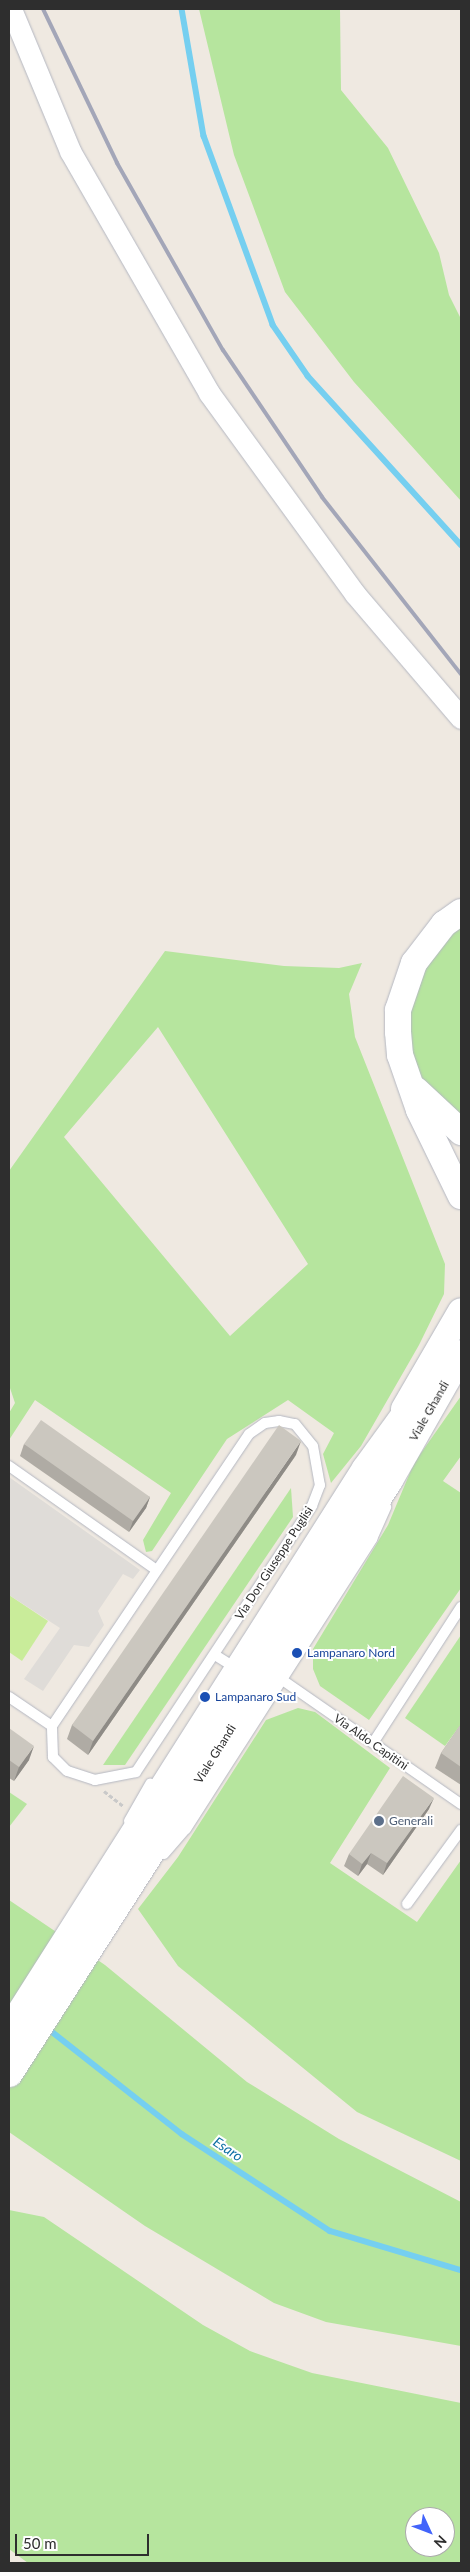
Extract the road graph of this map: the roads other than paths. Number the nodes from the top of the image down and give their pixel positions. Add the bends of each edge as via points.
1 (11, 9) edge
2 (461, 718) edge
3 (461, 912) edge
4 (412, 1088) junction
5 (461, 1132) edge
6 (461, 1196) edge
7 (461, 1311) edge
8 (461, 1338) edge
9 (461, 1354) edge
10 (461, 1382) edge
11 (9, 1466) edge
12 (378, 1474) junction
13 (155, 1569) junction
14 (461, 1607) edge
15 (215, 1655) junction
16 (228, 1663) junction
17 (219, 1677) dead end
18 (281, 1679) junction
19 (9, 1696) edge
20 (52, 1726) junction
21 (373, 1743) junction
22 (157, 1773) dead end
23 (461, 1804) edge
24 (461, 1830) edge
25 (108, 1878) junction
26 (407, 1904) dead end
27 (118, 1908) junction
28 (9, 2030) edge
29 (9, 2073) edge

1 - 2 street via 70,151 210,392 355,594
3 - 4 street via 430,941 404,988 398,1010 399,1048
4 - 5 street
4 - 6 street
7 - 12 street
8 - 12 main road, Viale Ghandi
9 - 12 main road, Viale Ghandi
10 - 12 street
11 - 13 lane
12 - 16 lane via 332,1501
12 - 18 lane via 389,1500 372,1539
12 - 25 main road, Viale Ghandi
12 - 27 main road, Viale Ghandi
13 - 15 lane, Via Don Giuseppe Puglisi via 249,1434 265,1423 279,1421 295,1424 306,1433 318,1465 320,1485 312,1506
13 - 20 lane, Via Don Giuseppe Puglisi
14 - 21 lane
15 - 16 lane
15 - 20 lane, Via Don Giuseppe Puglisi via 136,1772 95,1780 67,1771 53,1756
16 - 17 lane
18 - 21 lane, Via Aldo Capitini
18 - 27 lane via 186,1829
19 - 20 lane
21 - 23 lane, Via Aldo Capitini
22 - 25 lane via 134,1809
24 - 26 lane
25 - 28 main road, Viale Ghandi
27 - 29 main road, Viale Ghandi

